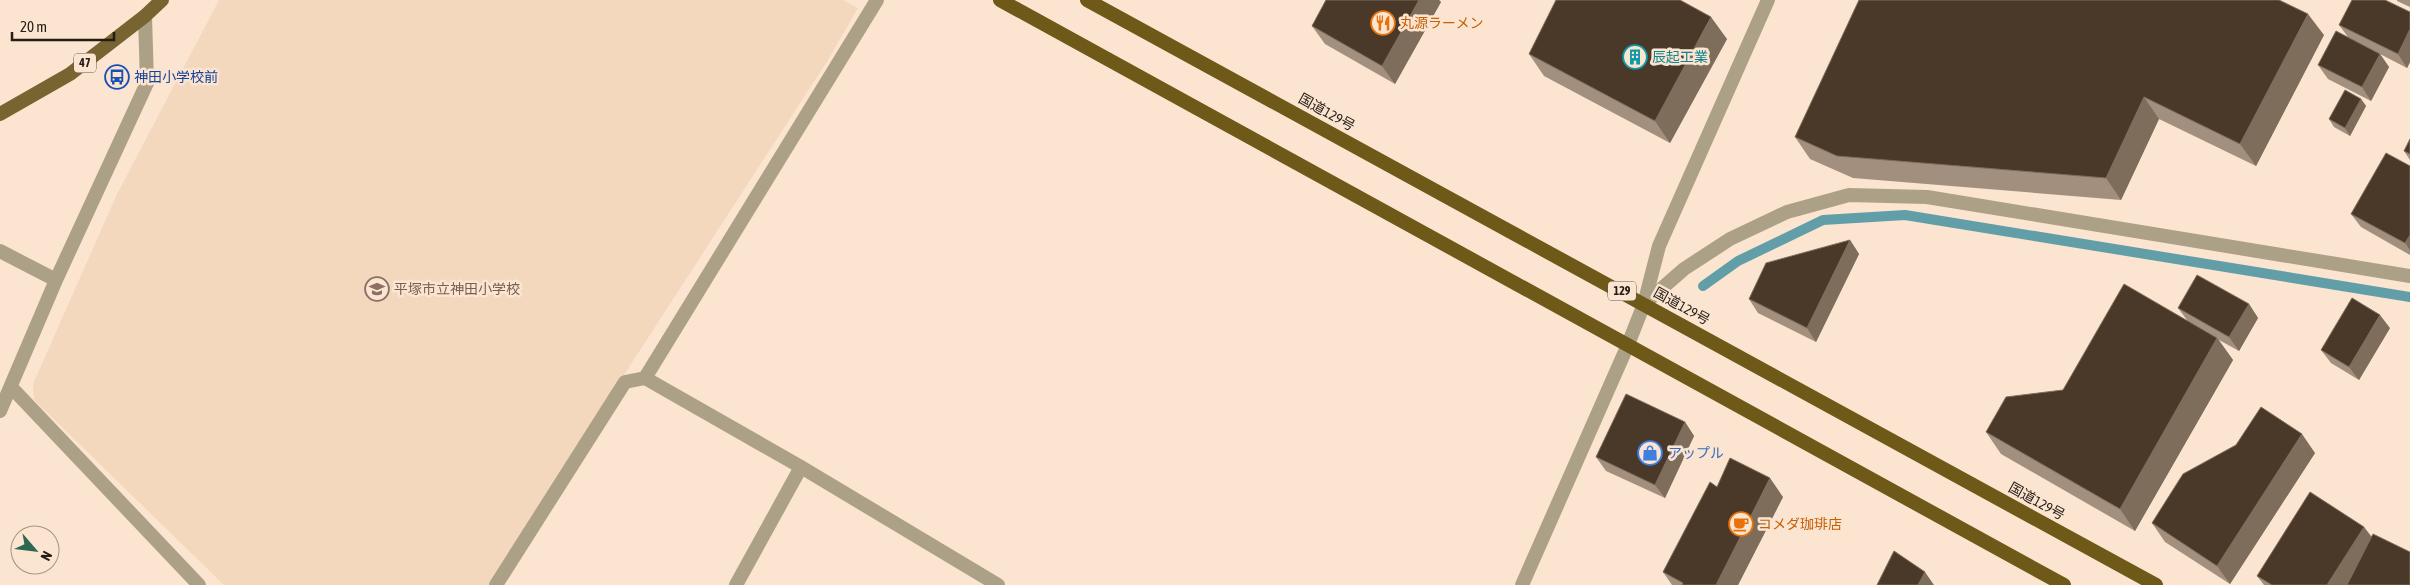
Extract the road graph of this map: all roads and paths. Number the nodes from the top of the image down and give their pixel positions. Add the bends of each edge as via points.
1 (162, 0) edge
2 (877, 0) edge
3 (1000, 0) edge
4 (1087, 0) edge
5 (1768, 0) edge
6 (145, 16) junction
7 (0, 114) edge
8 (0, 251) edge
9 (2410, 276) edge
10 (56, 280) junction
11 (1644, 304) junction
12 (1627, 347) junction
13 (645, 378) junction
14 (11, 387) junction
15 (0, 411) edge
16 (802, 467) junction
17 (199, 585) edge
18 (496, 585) edge
19 (736, 585) edge
20 (998, 585) edge
21 (1522, 585) edge
22 (2064, 585) edge
23 (2156, 585) edge

1 - 6 main road, 47
2 - 13 street
3 - 12 highway
4 - 11 highway, 国道129号 / 129
5 - 11 street via 1660,246
6 - 7 main road, 47 via 70,74
6 - 10 street via 147,83
8 - 10 street
9 - 11 street via 1927,197 1849,195 1787,212 1730,239 1684,269
10 - 14 street
11 - 12 street
11 - 23 highway, 国道129号 / 129
12 - 21 street
12 - 22 highway
13 - 16 street
13 - 18 street via 625,382
14 - 15 street
14 - 17 street
16 - 19 street
16 - 20 street

